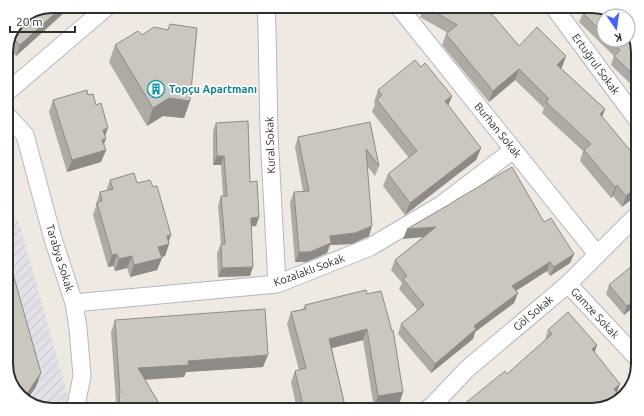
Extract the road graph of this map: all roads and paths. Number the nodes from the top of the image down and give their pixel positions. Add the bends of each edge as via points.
1 (100, 13) edge
2 (267, 13) edge
3 (404, 13) edge
4 (558, 13) edge
5 (13, 87) edge
6 (631, 112) edge
7 (13, 122) edge
8 (513, 150) junction
9 (631, 221) edge
10 (597, 254) junction
11 (277, 284) junction
12 (568, 284) junction
13 (74, 303) junction
14 (631, 352) edge
15 (76, 403) edge
16 (436, 403) edge

1 - 5 street
2 - 11 street, Kural Sokak
3 - 8 street, Burhan Sokak
4 - 6 street, Ertuğrul Sokak
7 - 13 street, Tarabya Sokak via 25,135 53,239
8 - 10 street, Burhan Sokak
8 - 11 street, Kozalaklı Sokak via 441,204 370,246
9 - 10 street, Göl Sokak
10 - 12 street, Göl Sokak
11 - 13 street, Kozalaklı Sokak
12 - 14 street, Gamze Sokak
12 - 16 street, Göl Sokak via 467,369
13 - 15 street, Tarabya Sokak via 82,376

